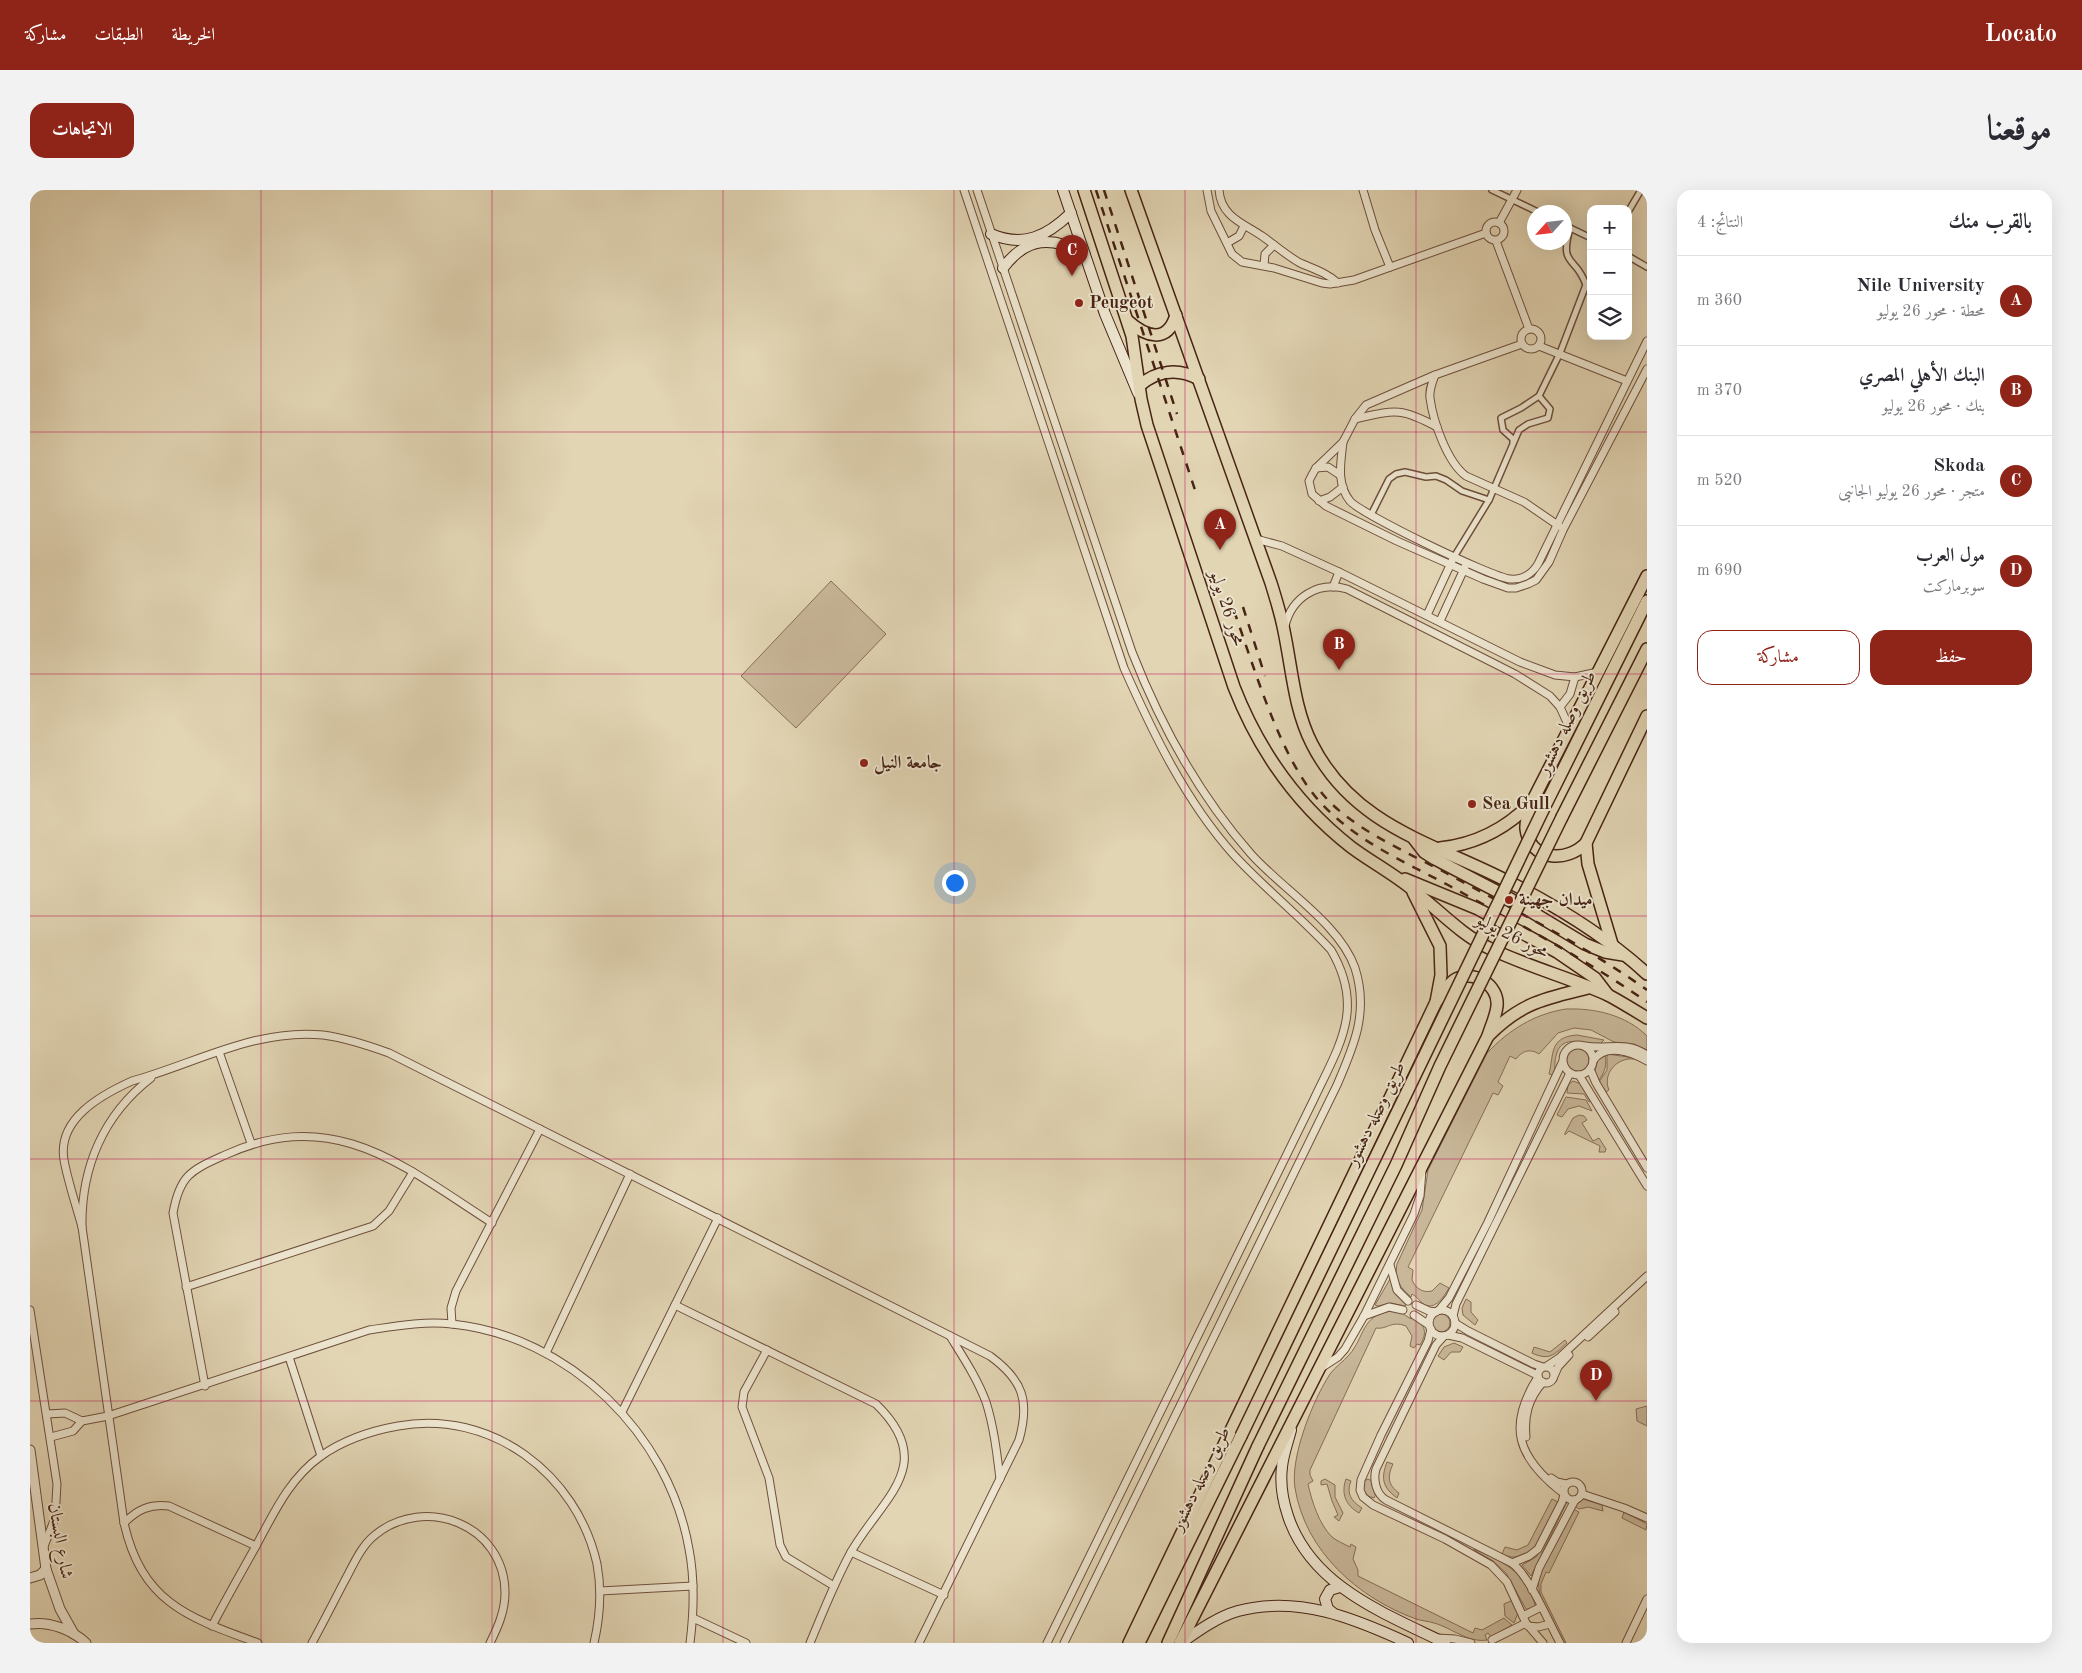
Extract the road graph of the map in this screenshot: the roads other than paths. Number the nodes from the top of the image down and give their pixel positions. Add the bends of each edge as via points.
1 (964, 190) edge
2 (977, 190) edge
3 (1063, 190) edge
4 (1084, 190) edge
5 (1131, 190) edge
6 (1207, 190) edge
7 (1219, 190) edge
8 (1363, 190) edge
9 (1492, 190) edge
10 (1517, 190) edge
11 (1641, 190) edge
12 (1512, 200) junction
13 (1632, 205) edge
14 (1527, 207) edge
15 (1071, 212) junction
16 (1499, 223) junction
17 (1244, 226) junction
18 (1572, 228) edge
19 (991, 234) junction
20 (1486, 234) junction
21 (1587, 236) edge
22 (1496, 241) junction
23 (1226, 243) junction
24 (1274, 245) junction
25 (1565, 250) edge
26 (1085, 255) junction
27 (1632, 258) edge
28 (1264, 265) junction
29 (1390, 267) junction
30 (1647, 267) edge
31 (1003, 268) junction
32 (1587, 282) edge
33 (1338, 283) junction
34 (1587, 286) edge
35 (1176, 315) junction
36 (1126, 320) junction
37 (1529, 330) junction
38 (1647, 341) edge
39 (1522, 344) junction
40 (1539, 346) junction
41 (1560, 353) junction
42 (1636, 362) junction
43 (1647, 368) edge
44 (1435, 375) junction
45 (1199, 379) junction
46 (1627, 381) junction
47 (1139, 386) junction
48 (1622, 392) junction
49 (1538, 396) junction
50 (1634, 397) junction
51 (1141, 399) junction
52 (1355, 419) junction
53 (1437, 427) junction
54 (1343, 442) junction
55 (1513, 444) junction
56 (1316, 468) junction
57 (1340, 476) junction
58 (1343, 487) junction
59 (1494, 489) junction
60 (1319, 500) junction
61 (1489, 500) junction
62 (1371, 515) junction
63 (1556, 524) junction
64 (1564, 530) junction
65 (1091, 531) junction
66 (1080, 534) junction
67 (1256, 539) junction
68 (1096, 545) junction
69 (1085, 548) junction
70 (1454, 556) junction
71 (1468, 562) junction
72 (1450, 565) junction
73 (1464, 571) junction
74 (1339, 572) junction
75 (1647, 576) edge
76 (1333, 587) junction
77 (1647, 601) edge
78 (1427, 615) junction
79 (1440, 621) junction
80 (1284, 629) junction
81 (1647, 649) edge
82 (1520, 662) junction
83 (1598, 672) junction
84 (1515, 674) junction
85 (1575, 678) junction
86 (1560, 707) junction
87 (1647, 716) edge
88 (1570, 729) junction
89 (1532, 802) junction
90 (1414, 838) junction
91 (1586, 843) junction
92 (1437, 849) junction
93 (1387, 872) junction
94 (1412, 888) junction
95 (1612, 944) junction
96 (1627, 956) junction
97 (1647, 974) edge
98 (1588, 988) junction
99 (1608, 995) junction
100 (1436, 1002) junction
101 (1647, 1018) edge
102 (1488, 1036) junction
103 (1585, 1046) junction
104 (220, 1052) junction
105 (1647, 1055) edge
106 (1593, 1061) junction
107 (1647, 1061) edge
108 (1562, 1062) junction
109 (1590, 1069) junction
110 (1570, 1073) junction
111 (155, 1075) junction
112 (1578, 1075) junction
113 (540, 1129) junction
114 (251, 1144) junction
115 (1422, 1165) junction
116 (1647, 1168) edge
117 (413, 1172) junction
118 (630, 1174) junction
119 (1647, 1186) edge
120 (718, 1218) junction
121 (492, 1223) junction
122 (82, 1227) junction
123 (1390, 1265) junction
124 (1647, 1276) edge
125 (1647, 1282) edge
126 (186, 1287) junction
127 (1408, 1301) dead end
128 (675, 1305) junction
129 (1416, 1305) dead end
130 (30, 1310) edge
131 (1403, 1310) dead end
132 (1437, 1311) junction
133 (1414, 1315) dead end
134 (1364, 1316) junction
135 (1454, 1319) junction
136 (452, 1324) junction
137 (1430, 1327) junction
138 (1446, 1335) junction
139 (950, 1336) junction
140 (766, 1350) junction
141 (546, 1353) junction
142 (289, 1357) junction
143 (1545, 1366) junction
144 (1319, 1369) junction
145 (1555, 1374) junction
146 (1540, 1378) junction
147 (204, 1386) junction
148 (622, 1412) junction
149 (47, 1414) junction
150 (1296, 1414) junction
151 (108, 1416) junction
152 (82, 1421) junction
153 (51, 1437) junction
154 (30, 1450) edge
155 (321, 1456) junction
156 (1362, 1477) junction
157 (1374, 1478) junction
158 (1000, 1479) junction
159 (1566, 1484) junction
160 (1564, 1494) junction
161 (1582, 1494) junction
162 (1379, 1495) junction
163 (1575, 1500) junction
164 (1373, 1506) junction
165 (1647, 1518) edge
166 (124, 1523) junction
167 (256, 1546) junction
168 (43, 1549) junction
169 (851, 1552) junction
170 (1512, 1563) junction
171 (46, 1569) junction
172 (30, 1578) edge
173 (693, 1586) junction
174 (834, 1586) junction
175 (1340, 1587) junction
176 (1532, 1590) junction
177 (600, 1591) junction
178 (944, 1595) junction
179 (1647, 1600) edge
180 (1541, 1607) junction
181 (1332, 1613) junction
182 (693, 1618) junction
183 (1526, 1622) junction
184 (30, 1624) edge
185 (1550, 1624) junction
186 (212, 1626) junction
187 (74, 1634) junction
188 (1434, 1637) junction
189 (1488, 1642) edge
190 (86, 1643) edge
191 (258, 1643) edge
192 (312, 1643) edge
193 (490, 1643) edge
194 (594, 1643) edge
195 (690, 1643) edge
196 (746, 1643) edge
197 (810, 1643) edge
198 (919, 1643) edge
199 (1047, 1643) edge
200 (1064, 1643) edge
201 (1129, 1643) edge
202 (1139, 1643) edge
203 (1168, 1643) edge
204 (1180, 1643) edge
205 (1408, 1643) edge
206 (1445, 1643) edge
207 (1471, 1643) edge
208 (1543, 1643) edge
209 (1560, 1643) edge
210 (1626, 1643) edge

1 - 66 street
2 - 19 street
3 - 15 main road
4 - 36 main road, محور 26 يوليو
5 - 35 main road, محور 26 يوليو
6 - 23 street via 1211,211
7 - 17 street via 1222,206
8 - 29 street
9 - 12 street
10 - 12 street
11 - 13 street
12 - 14 street
12 - 16 street
15 - 19 main road via 1052,230 1035,237 1012,241
15 - 26 main road
16 - 20 street via 1489,224
16 - 22 street via 1504,227 1504,233
17 - 23 street via 1239,236
17 - 24 street
18 - 21 street
19 - 31 street
20 - 22 street
20 - 29 street
22 - 37 street
23 - 28 street via 1236,259
24 - 28 street via 1265,254
24 - 33 street
25 - 32 street via 1566,256
26 - 31 main road via 1065,244 1044,242 1017,253
26 - 51 main road
27 - 30 street
28 - 33 street via 1312,281
29 - 33 street
31 - 65 street
34 - 41 street
35 - 36 main road via 1165,332 1152,335 1140,331
35 - 45 main road, محور 26 يوليو
36 - 47 main road, محور 26 يوليو
37 - 39 street via 1522,335
37 - 40 street via 1538,332
38 - 42 street
39 - 40 street via 1530,349
39 - 44 street
40 - 41 street
41 - 46 street
41 - 49 street
42 - 43 street
42 - 46 street
43 - 50 street
44 - 52 street via 1372,402
44 - 53 street via 1430,397
45 - 47 main road via 1181,372 1168,372 1155,375
45 - 67 main road, محور 26 يوليو
46 - 48 street
47 - 51 main road, محور 26 يوليو
48 - 50 street
48 - 63 street
49 - 55 street via 1501,418 1503,430 1513,438
49 - 55 street via 1550,408 1548,418 1519,430
50 - 64 street
51 - 93 main road, محور 26 يوليو via 1234,687 1258,740 1309,810 1352,848
52 - 53 street via 1398,411
52 - 54 street
53 - 59 street via 1458,470
54 - 56 street
54 - 57 street
55 - 59 street
56 - 57 street via 1328,467
56 - 60 street via 1309,481
57 - 58 street
58 - 60 street via 1330,497
58 - 62 street via 1350,501
59 - 61 street
59 - 63 street via 1524,502
60 - 72 street
61 - 62 street via 1462,491 1436,476 1405,472 1389,479
61 - 70 street
62 - 70 street
63 - 64 street
63 - 71 street via 1535,569 1523,578 1508,579
64 - 73 street via 1544,571 1528,584 1508,588
65 - 66 street
65 - 68 street
66 - 69 street
67 - 74 street via 1282,546
67 - 80 main road, محور 26 يوليو
68 - 69 street
68 - 200 street via 1132,652 1168,734 1213,806 1251,854 1334,932 1355,968 1360,1007 1359,1029 1337,1085
69 - 199 street via 1124,668 1172,766 1232,852 1330,950 1346,983 1348,1002 1341,1041 1314,1099
70 - 71 street
70 - 72 street
71 - 73 street
72 - 73 street
72 - 78 street
73 - 79 street
74 - 76 street
74 - 78 street
75 - 83 main road
76 - 80 street via 1313,590 1300,598 1290,610
76 - 84 street via 1347,589
77 - 202 main road, طريق وصله دهشور, bridge
78 - 79 street
79 - 82 street
80 - 90 main road, محور 26 يوليو via 1301,715 1324,764 1368,811
81 - 203 main road, طريق وصله دهشور, bridge via 1440,1066 1396,1166 1258,1446
82 - 84 street
82 - 85 street
83 - 85 street
83 - 88 main road
84 - 86 street via 1550,696
85 - 86 street via 1570,694
86 - 88 street
87 - 91 main road
88 - 89 main road
89 - 91 main road via 1526,832 1540,851 1561,857 1577,851
89 - 92 main road via 1496,831 1468,843
90 - 92 main road, محور 26 يوليو
90 - 96 main road, محور 26 يوليو via 1429,856 1502,894 1584,944
91 - 95 main road via 1588,864
92 - 95 main road, محور 26 يوليو via 1534,895
93 - 94 main road, محور 26 يوليو
93 - 99 main road, محور 26 يوليو via 1478,909 1557,952 1595,978
94 - 98 main road, محور 26 يوليو via 1452,924 1490,949
94 - 100 main road via 1440,946 1441,975
95 - 96 main road, محور 26 يوليو
96 - 97 main road, محور 26 يوليو
98 - 99 main road, محور 26 يوليو
98 - 102 main road via 1520,1009
99 - 101 main road, محور 26 يوليو
100 - 102 main road via 1454,980 1469,976 1484,982 1495,995 1497,1006
100 - 201 main road
102 - 115 main road
103 - 105 street via 1620,1045
103 - 106 street
103 - 108 street via 1576,1044 1568,1047
104 - 111 street
104 - 113 street via 288,1035 322,1035 356,1041 389,1053
104 - 114 street
106 - 107 street via 1602,1052 1613,1050
106 - 109 street
108 - 110 street
108 - 132 street via 1449,1298
109 - 112 street
109 - 116 street
110 - 112 street
110 - 135 street via 1456,1304
111 - 122 street via 120,1107 95,1148 83,1195
111 - 122 street via 132,1081 97,1099 70,1129 64,1159
112 - 119 street
113 - 118 street
113 - 121 street
114 - 117 street via 284,1137 317,1136 350,1142
114 - 126 street via 194,1169 176,1196 173,1212
115 - 123 street via 1418,1205
115 - 144 main road
117 - 121 street
117 - 126 street via 389,1211 374,1226
118 - 120 street
118 - 141 street
120 - 128 street
120 - 139 street
121 - 136 street via 456,1291 451,1308
122 - 151 street
123 - 127 street via 1397,1290
123 - 134 street
124 - 143 street via 1559,1358
125 - 145 street via 1575,1348
126 - 147 street
128 - 140 street
128 - 148 street
129 - 132 street
130 - 149 street
131 - 134 street via 1389,1307
132 - 135 street via 1447,1311
132 - 137 street via 1430,1318
133 - 137 street
134 - 144 street via 1345,1349
135 - 138 street via 1452,1332
135 - 143 street via 1468,1331 1534,1364
136 - 141 street via 501,1334
136 - 142 street via 410,1324 369,1330
137 - 138 street via 1436,1335
137 - 156 street via 1428,1341
138 - 146 street via 1462,1338
138 - 157 street via 1436,1345 1416,1384
139 - 158 street via 986,1402
139 - 158 street via 1006,1367 1018,1383 1024,1402 1024,1421 1019,1440
140 - 169 street via 876,1404 900,1435 903,1473 880,1513 864,1530
140 - 174 street via 744,1392 742,1407 767,1471 780,1545 786,1557
141 - 148 street via 587,1380
142 - 147 street
142 - 155 street
143 - 145 street
143 - 146 street via 1539,1370
144 - 150 main road
145 - 146 street via 1551,1382
146 - 159 street via 1528,1406 1526,1437 1532,1456 1543,1471 1553,1480
146 - 160 street via 1523,1406 1520,1420 1522,1440 1535,1468
147 - 151 street
148 - 173 street via 665,1476 679,1510 689,1548
149 - 152 street via 64,1413
149 - 153 street
150 - 175 main road via 1282,1467 1285,1505 1302,1547
150 - 204 main road
151 - 152 street
151 - 166 street
152 - 153 street via 73,1431
153 - 168 street via 57,1506
154 - 168 street, شارع البستان
155 - 167 street via 284,1494
155 - 177 street via 359,1435 417,1422 452,1424 505,1441 548,1473 580,1516 597,1566
156 - 157 street
156 - 164 street via 1360,1490
157 - 162 street
158 - 178 street
159 - 160 street
159 - 161 street via 1573,1481 1579,1484
160 - 163 street
160 - 170 street via 1538,1548
161 - 163 street
161 - 165 street
162 - 164 street
162 - 170 street
163 - 176 street via 1539,1568
164 - 183 street via 1491,1564 1507,1582
166 - 167 street via 144,1508 170,1506
166 - 186 street via 137,1563 151,1584 189,1616
167 - 186 street
168 - 171 street, شارع البستان
169 - 174 street
169 - 178 street
170 - 176 street via 1522,1571
171 - 172 street
171 - 187 street, شارع البستان via 60,1609
173 - 177 street
173 - 182 street
174 - 197 street
175 - 181 main road via 1327,1594 1326,1604
175 - 188 main road
176 - 180 street
177 - 194 street
178 - 198 street
179 - 210 street
180 - 183 street
180 - 185 street
181 - 204 main road via 1286,1605 1236,1611 1211,1622
181 - 205 main road
182 - 195 street
182 - 196 street
183 - 185 street via 1538,1627
183 - 189 street
183 - 208 street
184 - 187 street via 55,1626
185 - 209 street
186 - 191 street
187 - 190 street
188 - 206 main road
188 - 207 street
192 - 193 street via 360,1551 373,1536 408,1517 428,1515 466,1526 482,1538 494,1554 502,1572 505,1592 503,1611

